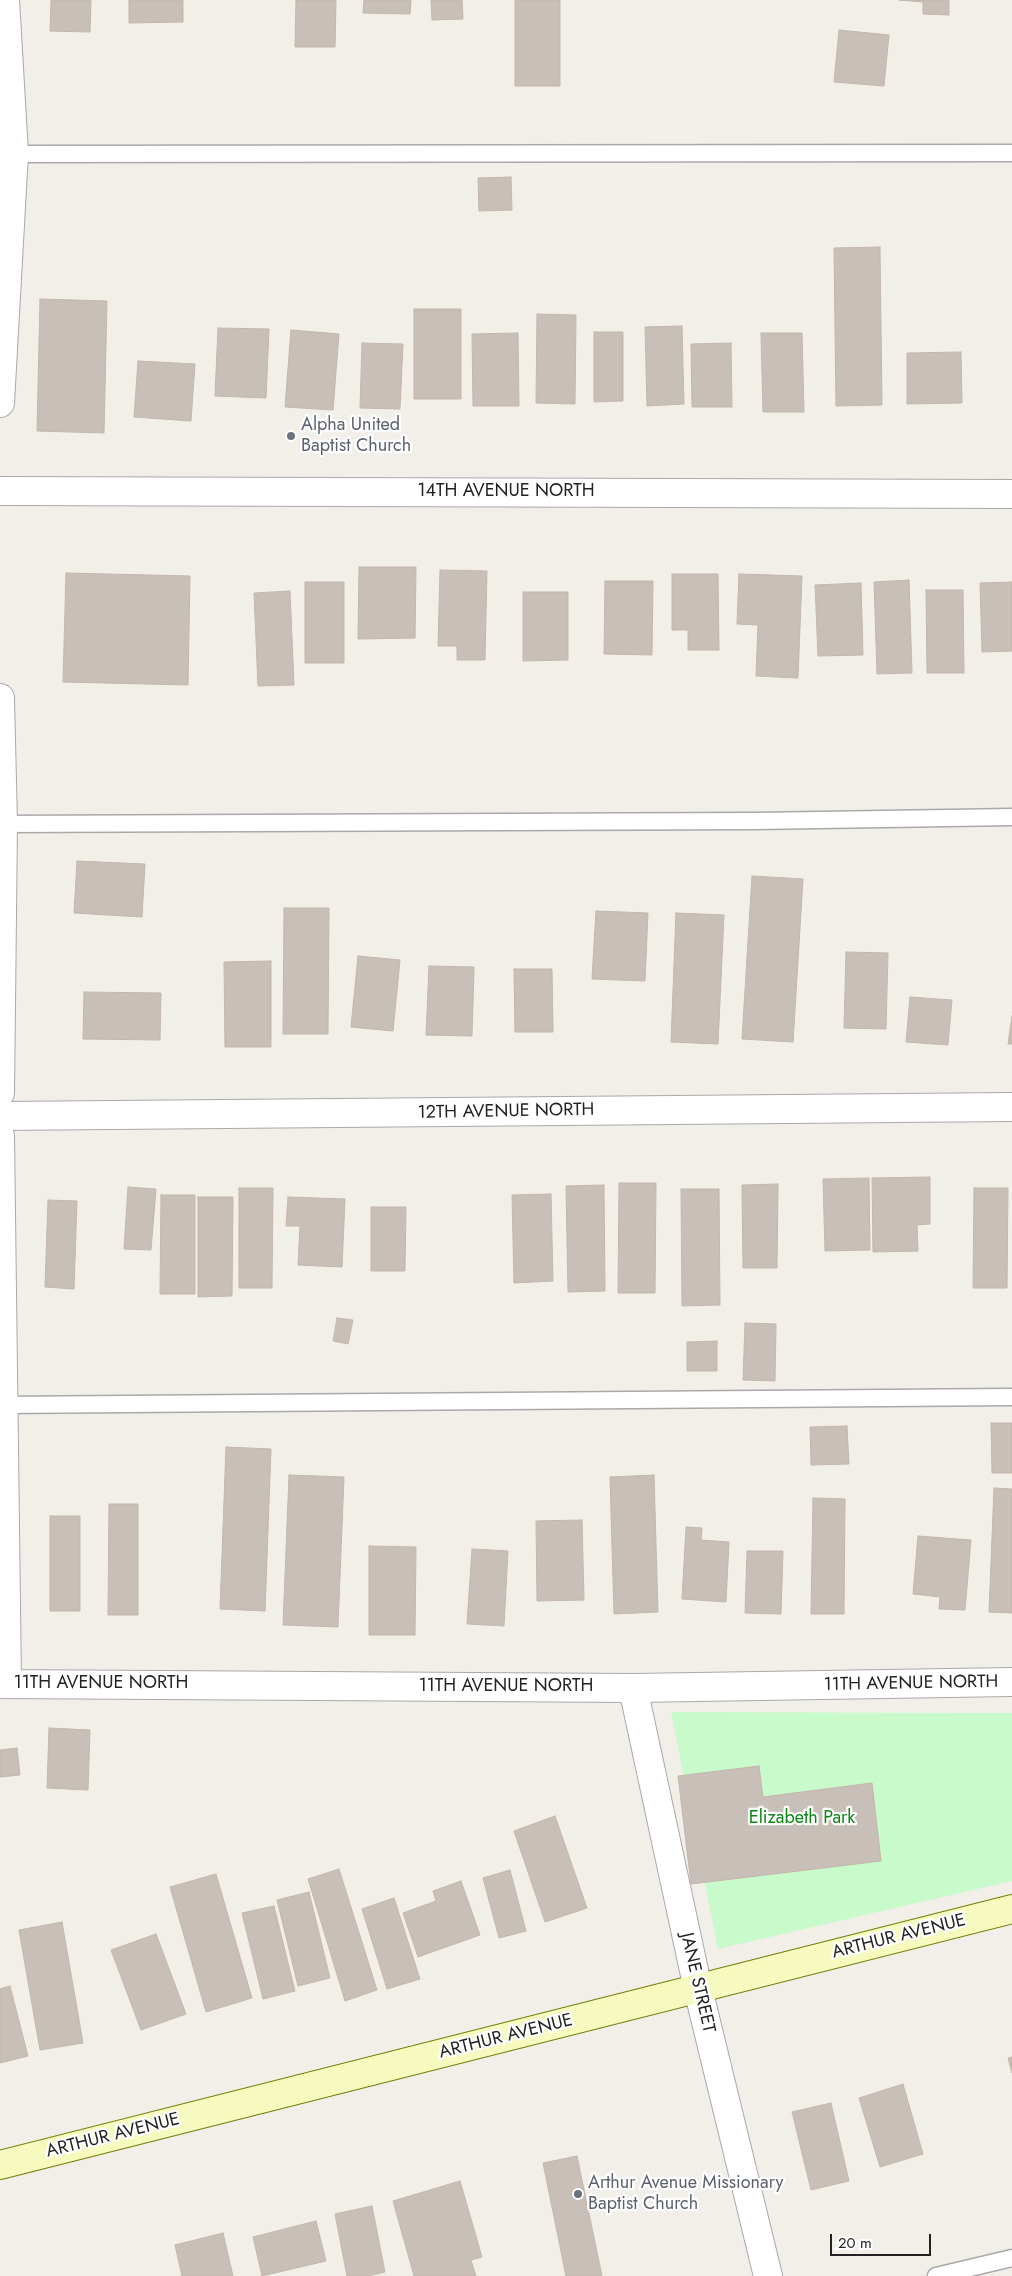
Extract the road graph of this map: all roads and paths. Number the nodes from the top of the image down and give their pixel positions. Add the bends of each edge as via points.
1 (5, 0) edge
2 (7, 154) edge
3 (1012, 154) edge
4 (0, 403) edge
5 (0, 491) edge
6 (1012, 494) edge
7 (0, 698) edge
8 (1012, 817) edge
9 (1, 824) edge
10 (0, 1093) edge
11 (1012, 1107) edge
12 (0, 1116) edge
13 (0, 1136) edge
14 (1012, 1397) edge
15 (2, 1404) edge
16 (1012, 1682) edge
17 (3, 1684) edge
18 (633, 1688) junction
19 (1012, 1909) edge
20 (698, 1988) junction
21 (0, 2165) edge
22 (1012, 2258) edge
23 (768, 2276) edge
24 (936, 2276) edge

1 - 2 street
2 - 3 lane
2 - 4 street
5 - 6 street, 14TH AVENUE NORTH
7 - 9 street
8 - 9 lane
9 - 10 street
11 - 12 street, 12TH AVENUE NORTH
13 - 15 street
14 - 15 lane
15 - 17 street
16 - 18 street, 11TH AVENUE NORTH
17 - 18 street, 11TH AVENUE NORTH
18 - 20 street, JANE STREET
19 - 20 street, ARTHUR AVENUE
20 - 21 street, ARTHUR AVENUE
20 - 23 street, JANE STREET
22 - 24 lane

